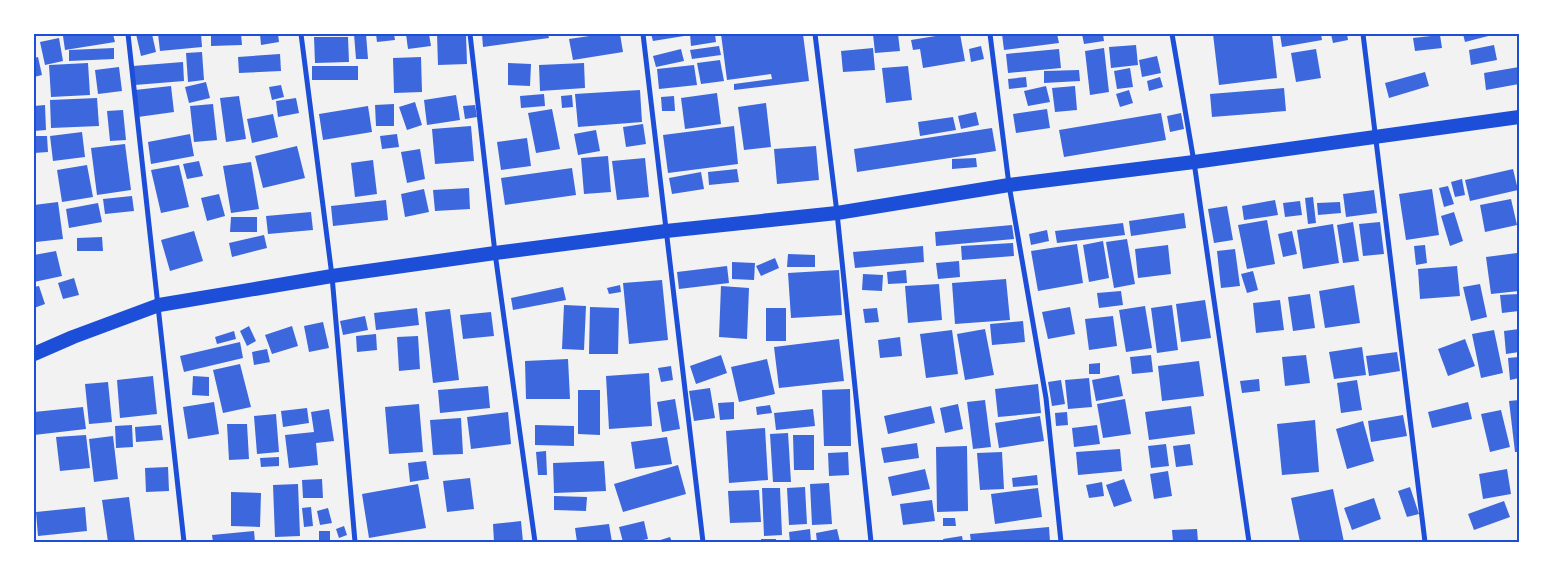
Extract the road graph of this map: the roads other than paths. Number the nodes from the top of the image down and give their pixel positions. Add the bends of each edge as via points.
1 (128, 34) edge
2 (301, 34) edge
3 (470, 34) edge
4 (643, 34) edge
5 (815, 34) edge
6 (990, 34) edge
7 (1172, 34) edge
8 (1363, 34) edge
9 (1519, 117) edge
10 (1376, 137) junction
11 (1194, 162) junction
12 (1009, 185) junction
13 (837, 213) junction
14 (666, 231) junction
15 (495, 253) junction
16 (332, 276) junction
17 (158, 306) junction
18 (34, 354) edge
19 (184, 542) edge
20 (355, 542) edge
21 (535, 542) edge
22 (704, 542) edge
23 (871, 542) edge
24 (1061, 542) edge
25 (1249, 542) edge
26 (1425, 542) edge

1 - 17 street
2 - 16 street
3 - 15 street
4 - 14 street
5 - 13 street
6 - 12 street
7 - 11 street
8 - 10 street
9 - 10 highway
10 - 11 highway
10 - 26 street
11 - 12 highway
11 - 25 street
12 - 13 highway
12 - 24 street via 1046,398
13 - 14 highway
13 - 23 street
14 - 15 highway
14 - 22 street
15 - 16 highway
15 - 21 street
16 - 17 highway
16 - 20 street
17 - 18 highway
17 - 19 street

